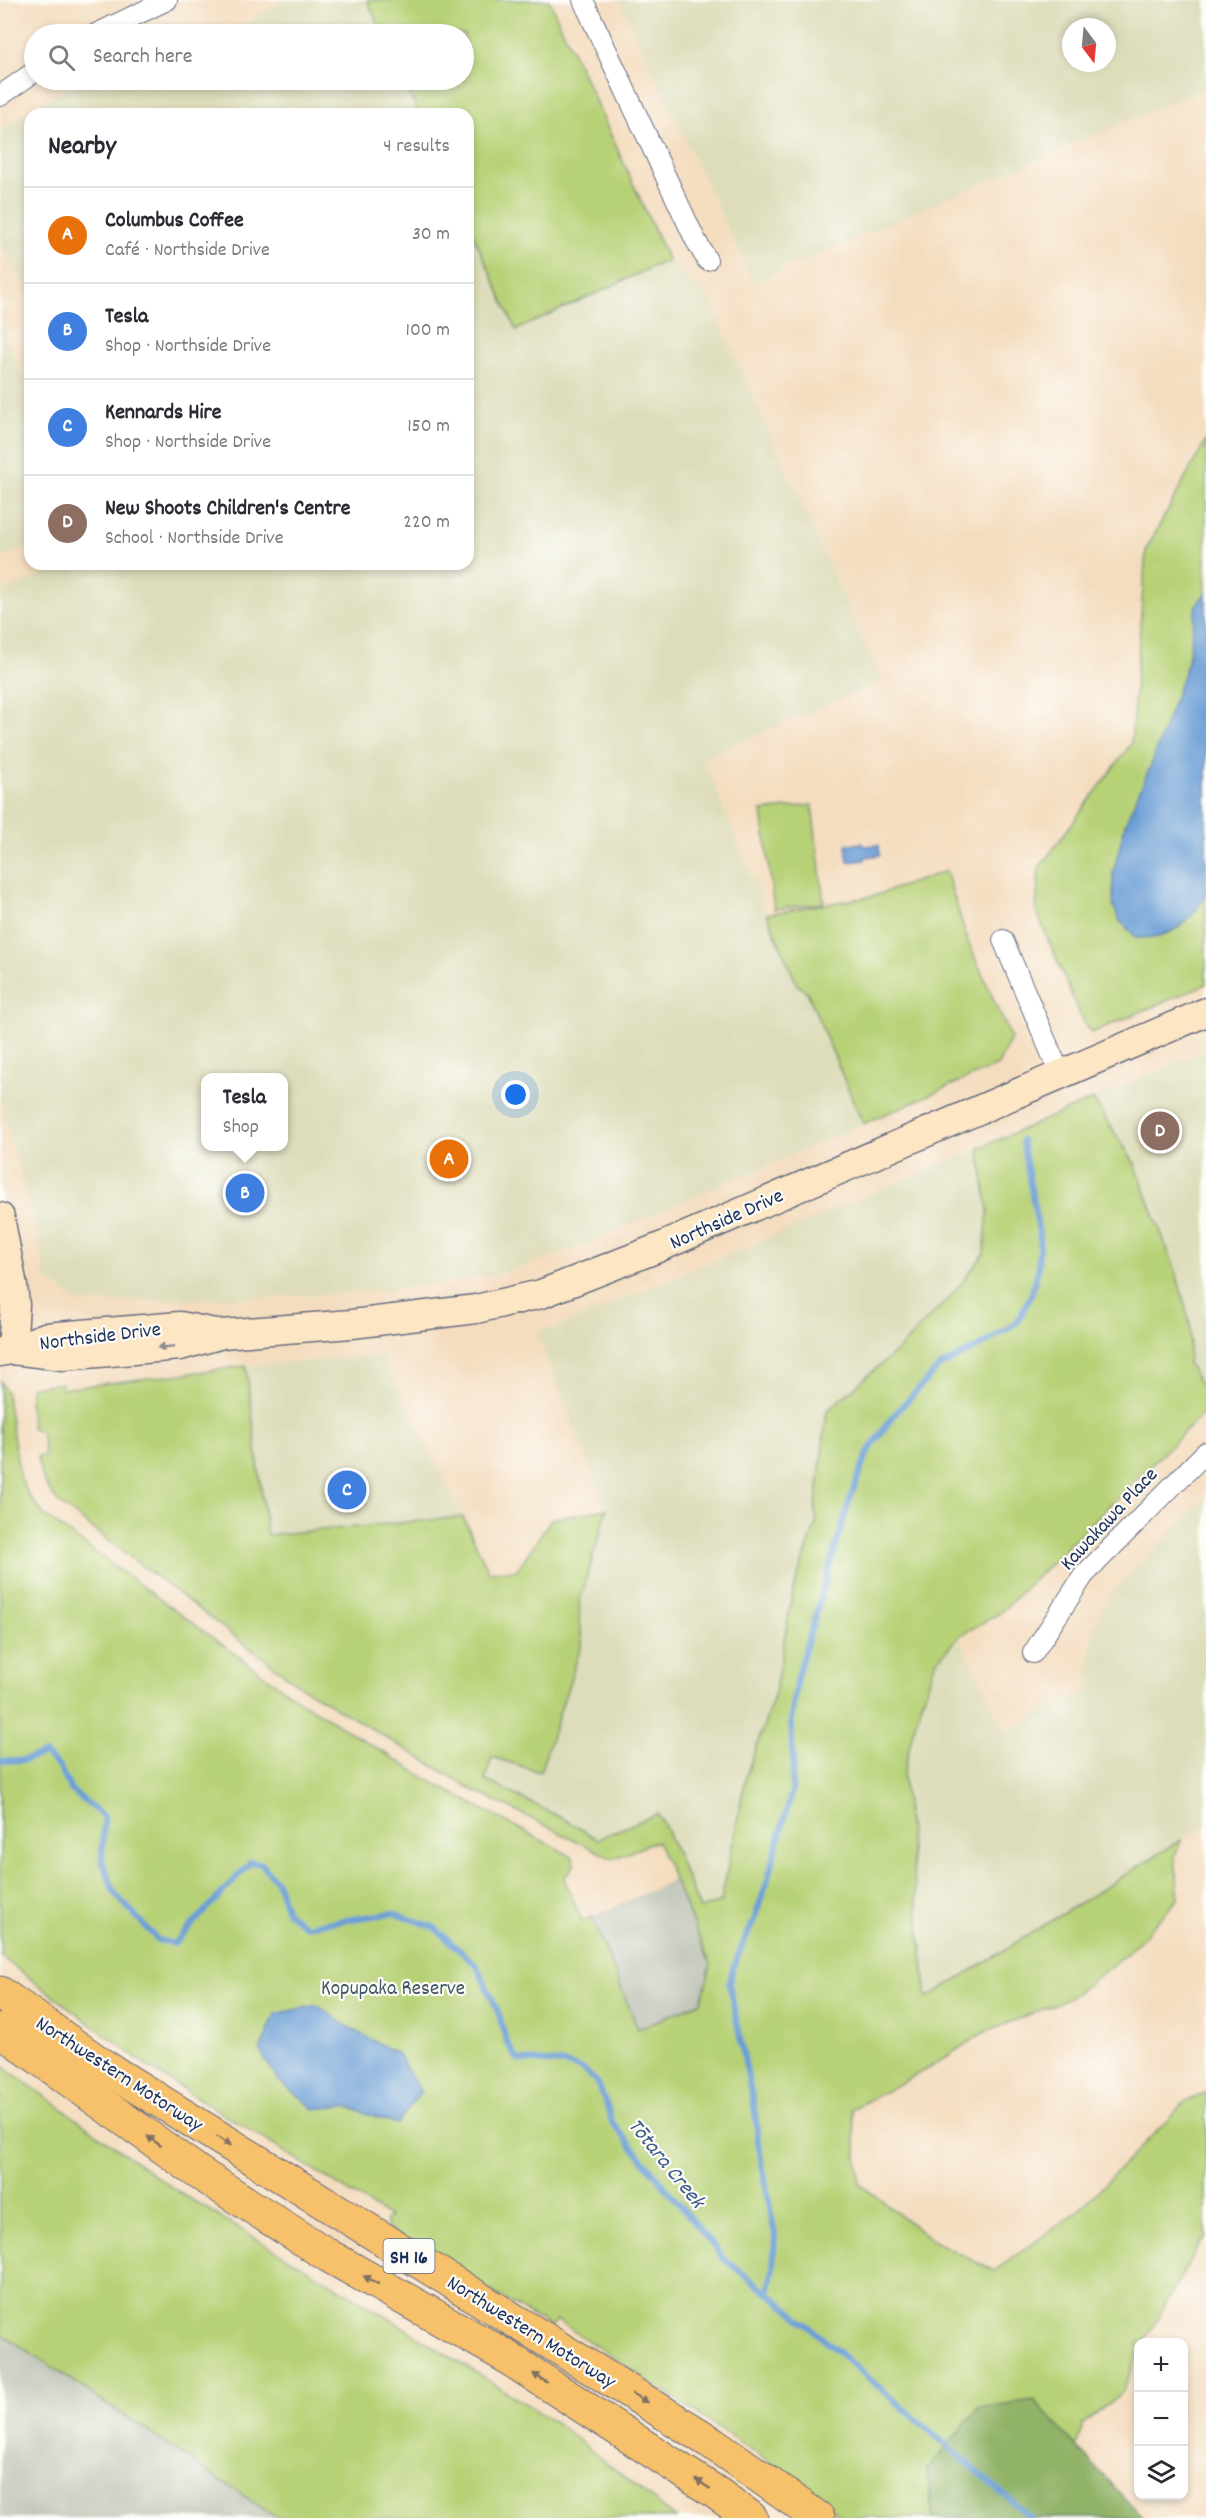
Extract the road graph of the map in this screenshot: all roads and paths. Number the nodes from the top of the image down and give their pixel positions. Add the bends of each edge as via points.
1 (167, 0) edge
2 (583, 0) edge
3 (117, 24) edge
4 (24, 79) edge
5 (0, 96) edge
6 (707, 260) dead end
7 (1003, 940) dead end
8 (1206, 1012) edge
9 (1060, 1074) junction
10 (0, 1217) edge
11 (0, 1322) edge
12 (6, 1351) edge
13 (1206, 1452) edge
14 (1034, 1653) dead end
15 (0, 1993) edge
16 (0, 2030) edge
17 (751, 2518) edge
18 (818, 2518) edge

1 - 3 street
2 - 6 street
4 - 5 street
7 - 9 street
8 - 9 street, Northside Drive
9 - 12 street, Northside Drive via 658,1248 542,1294 441,1314 222,1334 180,1346 63,1356
10 - 12 street via 15,1305
11 - 12 street
13 - 14 street, Kawakawa Place via 1084,1575
15 -> 18 highway, Northwestern Motorway / SH 16 via 98,2062 714,2444
17 -> 16 highway, Northwestern Motorway / SH 16 via 502,2354 329,2256 199,2173

